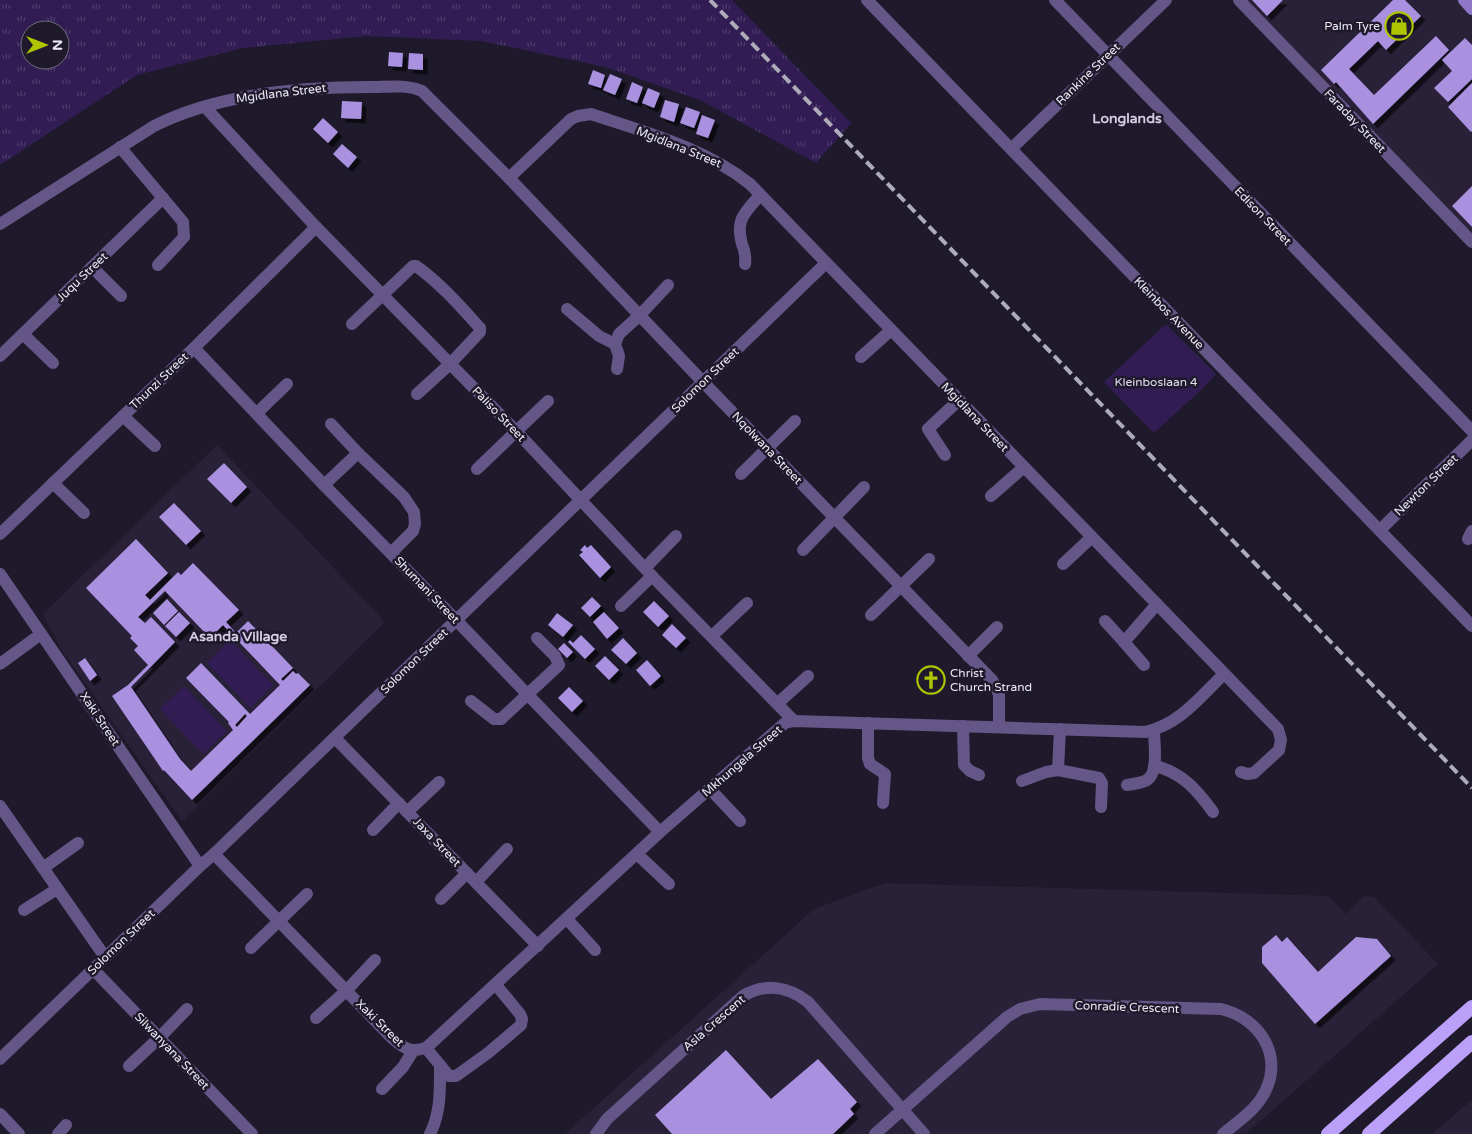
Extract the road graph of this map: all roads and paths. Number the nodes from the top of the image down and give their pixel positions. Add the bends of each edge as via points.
1 (867, 0) edge
2 (1055, 0) edge
3 (1166, 0) edge
4 (1239, 0) edge
5 (1464, 0) edge
6 (1472, 9) edge
7 (1108, 56) junction
8 (205, 107) junction
9 (120, 147) junction
10 (1011, 150) junction
11 (509, 178) junction
12 (760, 195) junction
13 (163, 198) junction
14 (0, 224) edge
15 (316, 227) junction
16 (1472, 242) edge
17 (826, 263) junction
18 (745, 264) dead end
19 (158, 265) dead end
20 (92, 267) junction
21 (668, 285) dead end
22 (382, 294) junction
23 (121, 296) dead end
24 (567, 309) dead end
25 (640, 315) junction
26 (352, 324) dead end
27 (891, 330) junction
28 (23, 334) junction
29 (615, 344) junction
30 (194, 348) junction
31 (0, 356) edge
32 (861, 357) dead end
33 (53, 363) dead end
34 (450, 364) junction
35 (617, 369) dead end
36 (703, 382) junction
37 (287, 384) dead end
38 (417, 394) dead end
39 (959, 400) junction
40 (548, 401) dead end
41 (256, 413) junction
42 (123, 416) junction
43 (794, 421) dead end
44 (331, 424) dead end
45 (516, 431) junction
46 (1472, 431) edge
47 (1472, 440) edge
48 (155, 446) dead end
49 (766, 447) junction
50 (358, 453) junction
51 (945, 455) dead end
52 (1024, 467) junction
53 (477, 469) dead end
54 (741, 474) dead end
55 (53, 483) junction
56 (324, 486) junction
57 (864, 487) dead end
58 (991, 496) dead end
59 (581, 500) junction
60 (84, 513) dead end
61 (834, 517) junction
62 (1380, 530) junction
63 (0, 534) edge
64 (676, 536) dead end
65 (1092, 537) junction
66 (803, 550) dead end
67 (391, 553) junction
68 (929, 559) dead end
69 (1063, 564) dead end
70 (649, 572) junction
71 (0, 574) edge
72 (902, 587) junction
73 (747, 603) dead end
74 (1157, 604) junction
75 (621, 606) dead end
76 (871, 616) dead end
77 (456, 620) junction
78 (1106, 621) dead end
79 (1472, 626) edge
80 (997, 627) dead end
81 (41, 634) junction
82 (712, 636) junction
83 (537, 638) dead end
84 (1124, 642) junction
85 (968, 656) junction
86 (0, 664) edge
87 (1144, 665) dead end
88 (1224, 674) junction
89 (808, 676) dead end
90 (528, 693) junction
91 (471, 701) dead end
92 (778, 703) junction
93 (794, 721) junction
94 (868, 723) junction
95 (963, 726) junction
96 (999, 727) junction
97 (1060, 729) junction
98 (1154, 730) junction
99 (335, 738) junction
100 (1154, 766) junction
101 (1058, 770) junction
102 (1241, 772) dead end
103 (979, 775) dead end
104 (1022, 781) dead end
105 (439, 782) dead end
106 (1128, 785) dead end
107 (710, 789) junction
108 (883, 803) dead end
109 (0, 806) edge
110 (403, 808) junction
111 (1101, 808) dead end
112 (1213, 812) dead end
113 (740, 821) dead end
114 (374, 830) dead end
115 (660, 832) junction
116 (78, 843) dead end
117 (507, 849) dead end
118 (214, 854) junction
119 (637, 854) junction
120 (200, 866) junction
121 (43, 868) junction
122 (472, 878) junction
123 (669, 884) dead end
124 (57, 889) junction
125 (307, 894) dead end
126 (440, 900) dead end
127 (24, 910) dead end
128 (568, 919) junction
129 (279, 921) junction
130 (538, 946) junction
131 (251, 948) dead end
132 (595, 950) dead end
133 (105, 957) junction
134 (375, 960) dead end
135 (93, 969) junction
136 (496, 985) junction
137 (346, 991) junction
138 (1472, 1006) edge
139 (187, 1009) dead end
140 (316, 1018) dead end
141 (159, 1038) junction
142 (1472, 1042) edge
143 (420, 1050) junction
144 (0, 1058) edge
145 (440, 1065) junction
146 (129, 1066) dead end
147 (382, 1088) dead end
148 (902, 1109) junction
149 (0, 1114) edge
150 (19, 1134) edge
151 (252, 1134) edge
152 (430, 1134) edge
153 (596, 1134) edge
154 (875, 1134) edge
155 (924, 1134) edge
156 (1223, 1134) edge
157 (1328, 1134) edge
158 (1369, 1134) edge

1 - 10 street, Kleinbos Avenue
2 - 7 street, Edison Street
3 - 7 street, Rankine Street
4 - 16 street, Faraday Street
5 - 6 main road
7 - 10 street, Rankine Street
7 - 46 street, Edison Street
8 - 9 street, Mgidlana Street via 175,116
8 - 11 street, Mgidlana Street via 232,99 332,87 416,88 430,97
8 - 15 street, Paliso Street
9 - 13 street
9 - 14 street, Mgidlana Street
10 - 62 street, Kleinbos Avenue
11 - 12 street, Mgidlana Street via 572,119 591,114 652,134 713,160 736,173
11 - 25 street, Nqolwana Street
12 - 17 street, Mgidlana Street
12 - 18 street via 739,222 746,252
13 - 19 street via 183,222 184,237
13 - 20 street, Juqu Street
15 - 22 street, Paliso Street
15 - 30 street, Thunzi Street
17 - 27 street, Mgidlana Street
17 - 36 street, Solomon Street
20 - 23 street
20 - 28 street, Juqu Street
21 - 25 street
22 - 26 street
22 - 34 street, Paliso Street
22 - 34 street via 416,266 455,300 480,329
24 - 29 street
25 - 29 street via 619,334
25 - 36 street, Nqolwana Street
27 - 32 street
27 - 39 street, Mgidlana Street
28 - 31 street, Juqu Street
28 - 33 street
29 - 35 street via 619,356
30 - 41 street, Shumani Street
30 - 42 street, Thunzi Street
34 - 38 street
34 - 45 street, Paliso Street
36 - 49 street, Nqolwana Street
36 - 59 street, Solomon Street
37 - 41 street
39 - 51 street via 928,429
39 - 52 street, Mgidlana Street
40 - 45 street
41 - 56 street, Shumani Street
42 - 48 street
42 - 55 street, Thunzi Street
43 - 49 street
44 - 50 street
45 - 53 street
45 - 59 street, Paliso Street
47 - 62 street, Newton Street
49 - 54 street
49 - 61 street, Nqolwana Street
50 - 56 street
50 - 67 street via 414,512 412,531
52 - 58 street
52 - 65 street, Mgidlana Street
55 - 60 street
55 - 63 street, Thunzi Street
56 - 67 street, Shumani Street
57 - 61 street
59 - 70 street, Paliso Street
59 - 77 street, Solomon Street
61 - 66 street
61 - 72 street, Nqolwana Street
62 - 79 street, Kleinbos Avenue
64 - 70 street
65 - 69 street
65 - 74 street, Mgidlana Street
67 - 77 street, Shumani Street
68 - 72 street
70 - 75 street
70 - 82 street, Paliso Street
71 - 81 street, Xaki Street
72 - 76 street
72 - 85 street, Nqolwana Street
73 - 82 street
74 - 84 street
74 - 88 street, Mgidlana Street
77 - 90 street, Shumani Street
77 - 99 street, Solomon Street
78 - 84 street
80 - 85 street
81 - 86 street
81 - 120 street, Xaki Street
82 - 92 street, Paliso Street
83 - 90 street via 555,656 559,665
84 - 87 street
85 - 96 street, Nqolwana Street via 998,690
88 - 98 street, Mkhungela Street via 1180,717
88 - 102 street, Mgidlana Street via 1278,729 1281,740 1279,750 1254,773
89 - 92 street
90 - 91 street via 504,718 498,720
90 - 115 street, Shumani Street
92 - 93 street, Paliso Street
93 - 94 street, Mkhungela Street
93 - 107 street, Mkhungela Street via 775,731
94 - 95 street, Mkhungela Street
94 - 108 street via 868,758 870,764 885,774
95 - 96 street, Mkhungela Street
95 - 103 street via 964,765
96 - 97 street, Mkhungela Street
97 - 98 street, Mkhungela Street
97 - 101 street
98 - 100 street
99 - 110 street, Jaxa Street
99 - 118 street, Solomon Street
100 - 106 street via 1147,780
100 - 112 street via 1173,772 1192,785
101 - 104 street
101 - 111 street via 1099,778 1102,783
105 - 110 street
107 - 113 street
107 - 115 street, Mkhungela Street
109 - 121 street
110 - 114 street
110 - 122 street, Jaxa Street
115 - 119 street, Mkhungela Street
116 - 121 street
117 - 122 street
118 - 120 street, Solomon Street
118 - 129 street, Xaki Street
119 - 123 street
119 - 128 street, Mkhungela Street
120 - 133 street, Solomon Street
121 - 124 street
122 - 126 street
122 - 130 street, Jaxa Street
124 - 127 street
124 - 133 street
125 - 129 street
128 - 130 street, Mkhungela Street
128 - 132 street
129 - 131 street
129 - 137 street, Xaki Street
130 - 136 street, Mkhungela Street
133 - 135 street, Solomon Street
134 - 137 street
135 - 141 street, Silwanyana Street
135 - 144 street, Solomon Street
136 - 143 street, Mkhungela Street
136 - 145 street via 520,1014 521,1025 456,1076 449,1076
137 - 140 street
137 - 143 street, Xaki Street via 403,1047
138 - 157 highway
139 - 141 street
141 - 146 street
141 - 151 street, Silwanyana Street
142 - 158 highway
143 - 145 street
143 - 147 street, Mkhungela Street
145 - 152 street via 440,1103
148 - 153 street, Asla Crescent via 808,1002 783,988 765,988 743,996 606,1119
148 - 154 street, Conradie Crescent
148 - 155 street
148 - 156 street, Conradie Crescent via 1006,1017 1027,1006 1221,1010 1241,1016 1257,1028 1266,1043 1271,1062 1269,1081 1261,1099
149 - 150 street

